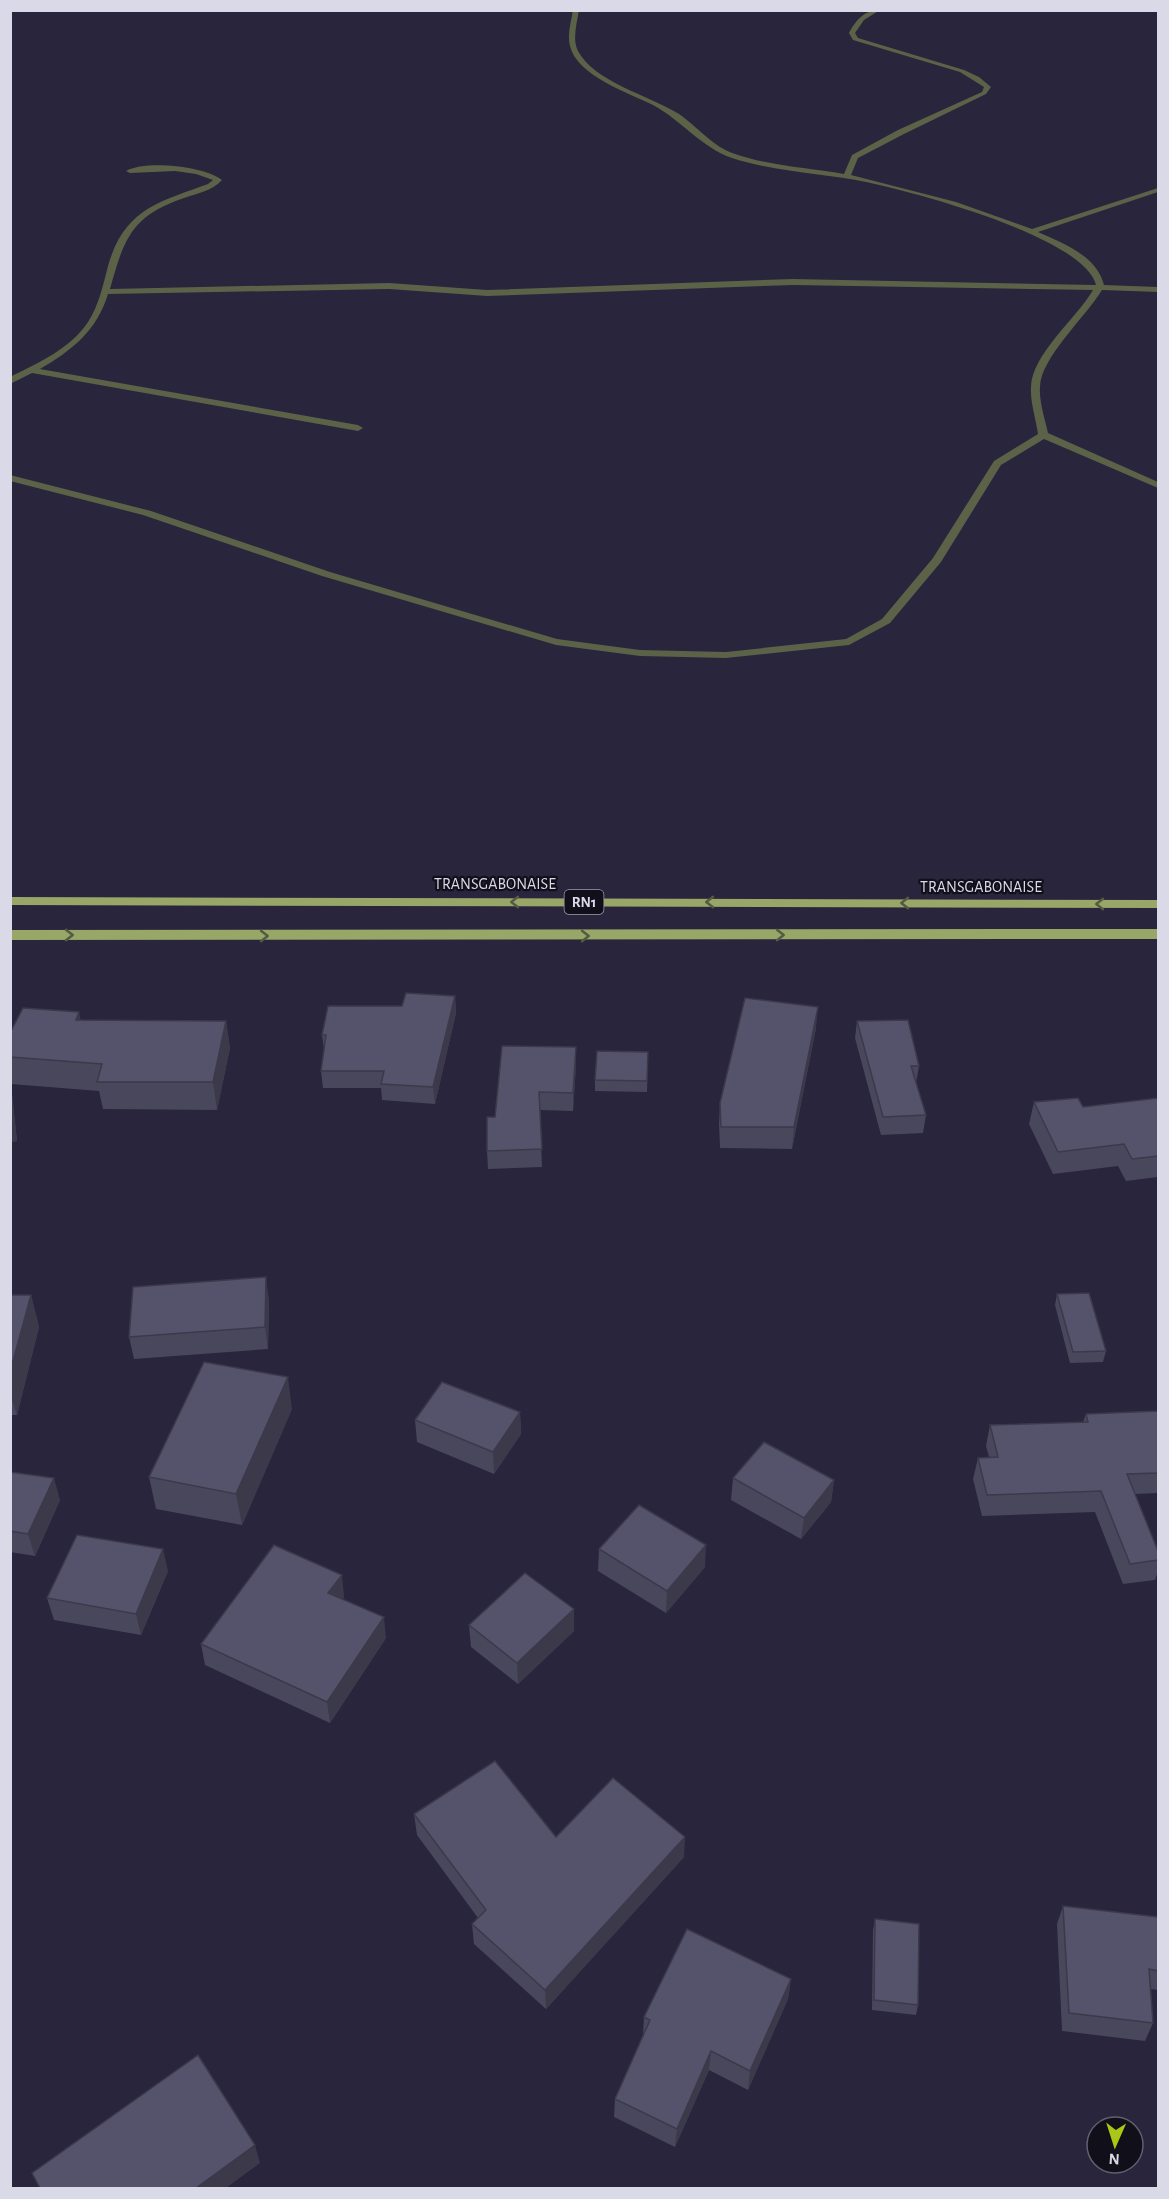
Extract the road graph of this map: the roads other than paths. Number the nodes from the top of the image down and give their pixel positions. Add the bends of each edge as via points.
1 (576, 10) edge
2 (877, 10) edge
3 (130, 171) dead end
4 (847, 176) junction
5 (1158, 190) edge
6 (1030, 232) junction
7 (1100, 286) junction
8 (1158, 289) edge
9 (105, 292) junction
10 (31, 370) junction
11 (10, 381) edge
12 (358, 429) dead end
13 (1043, 435) junction
14 (10, 478) edge
15 (1158, 485) edge
16 (10, 901) edge
17 (1158, 904) edge
18 (1158, 934) edge
19 (10, 935) edge

1 - 4 street via 572,39 576,53 591,69 678,116 711,146 735,157
2 - 4 street via 866,14 856,25 852,33 855,39 965,73 988,87 984,93 855,157
3 - 9 street via 177,169 218,180 149,210 136,220 119,245
4 - 6 street via 959,204
5 - 6 street
6 - 7 street via 1078,257 1095,272
7 - 8 street
7 - 9 street via 793,282 487,293 388,286
7 - 13 street via 1087,308 1039,366 1035,388
9 - 10 street via 82,337
10 - 11 street
10 - 12 street
13 - 14 street via 997,463 937,560 886,621 849,642 726,656 640,653 556,642 326,574 147,513
13 - 15 street
17 -> 16 highway, TRANSGABONAISE / RN1
19 -> 18 highway, RN1

